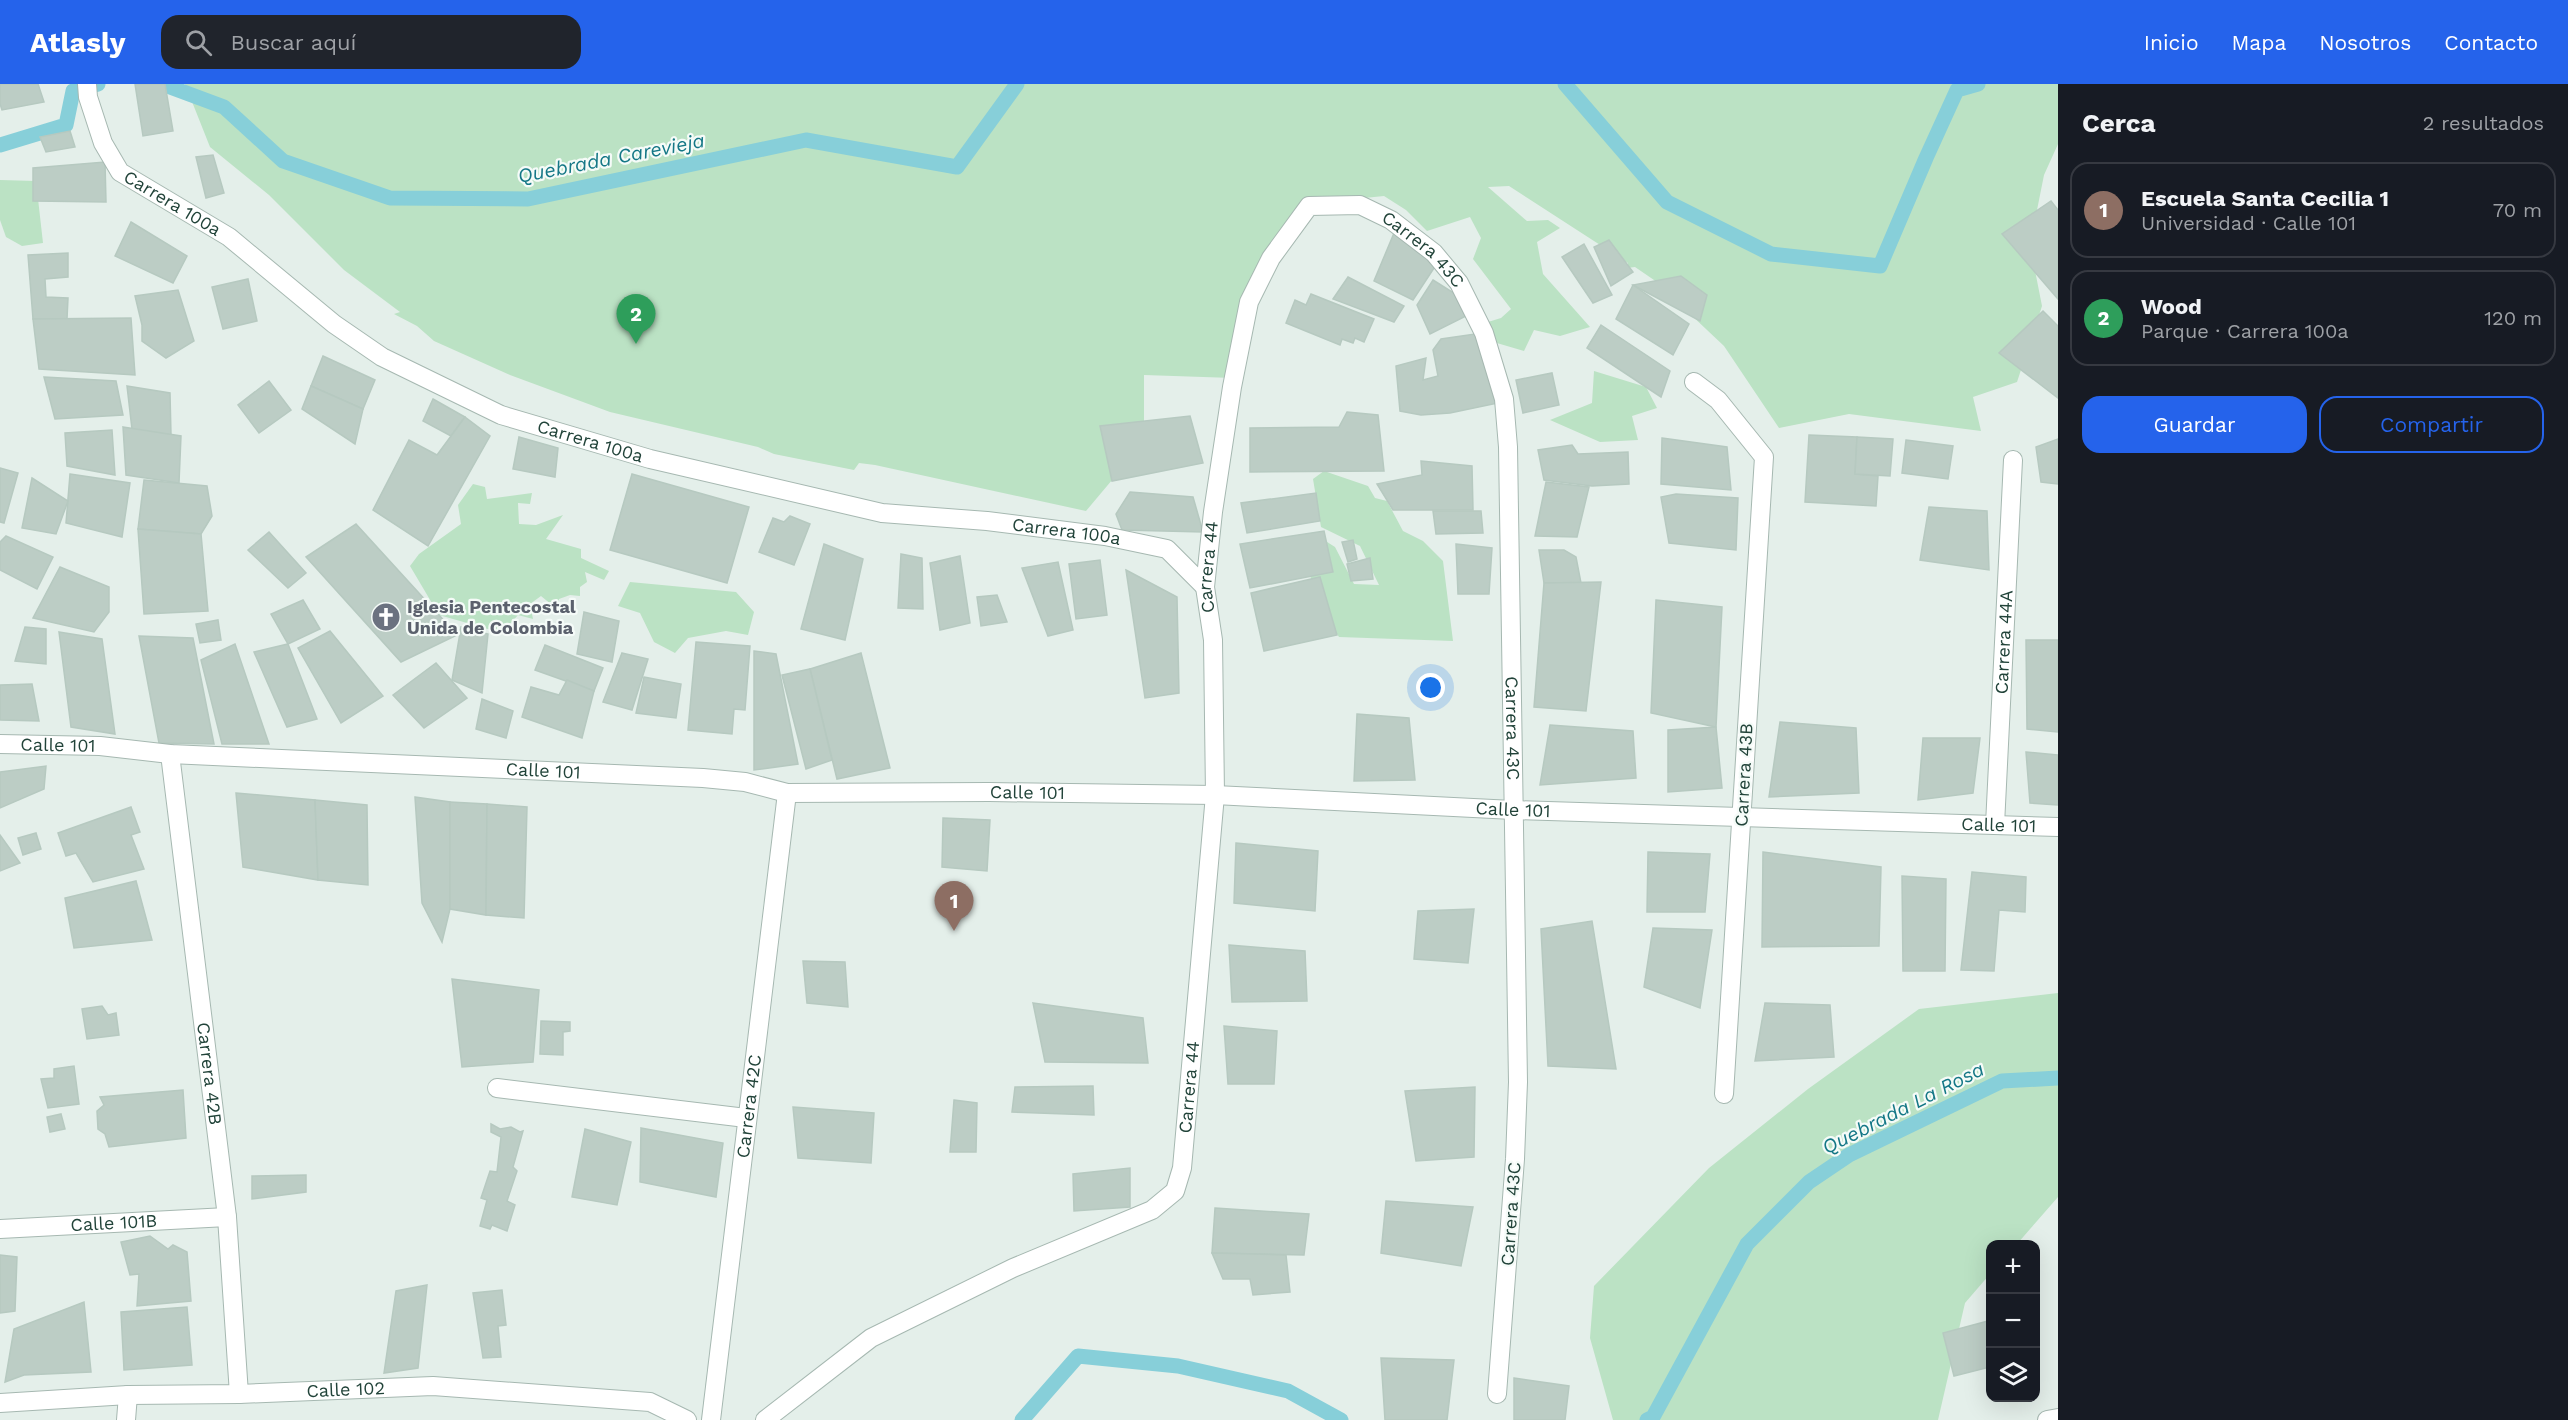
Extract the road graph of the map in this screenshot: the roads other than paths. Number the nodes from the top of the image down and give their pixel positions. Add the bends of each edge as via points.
1 (88, 90) edge
2 (1312, 206) joint
3 (1694, 382) dead end
4 (2013, 460) dead end
5 (1205, 587) junction
6 (0, 744) edge
7 (170, 754) junction
8 (787, 793) junction
9 (1215, 795) junction
10 (1513, 810) junction
11 (1742, 817) junction
12 (1995, 825) junction
13 (2058, 826) edge
14 (497, 1088) dead end
15 (1724, 1094) dead end
16 (746, 1118) junction
17 (227, 1216) junction
18 (0, 1229) edge
19 (238, 1394) junction
20 (1497, 1394) dead end
21 (128, 1395) junction
22 (0, 1403) edge
23 (2058, 1418) edge
24 (126, 1420) edge
25 (687, 1420) edge
26 (711, 1420) edge
27 (765, 1420) edge
28 (2047, 1420) edge

1 - 5 street, Carrera 100a via 103,143 120,172 229,237 334,324 382,357 501,415 650,459 882,513 987,521 1105,536 1167,549
2 - 5 street, Carrera 44 via 1271,258 1249,302 1232,387
2 - 10 street, Carrera 43C via 1360,205 1391,220 1434,253 1459,283 1484,333 1504,399 1508,447
3 - 11 street, Carrera 43B via 1718,400 1764,457
4 - 12 street, Carrera 44A
5 - 9 street, Carrera 44 via 1213,640
6 - 7 street, Calle 101 via 100,746
7 - 8 street, Calle 101 via 703,778 745,782
7 - 17 street, Carrera 42B
8 - 9 street, Calle 101
8 - 16 street, Carrera 42C
9 - 10 street, Calle 101
9 - 27 street, Carrera 44 via 1182,1168 1175,1191 1152,1210 1013,1268 871,1338
10 - 11 street, Calle 101
10 - 20 street, Carrera 43C via 1518,1082
11 - 12 street, Calle 101
11 - 15 street, Carrera 43B
12 - 13 street, Calle 101
14 - 16 street
16 - 26 street, Carrera 42C
17 - 18 street, Calle 101B
17 - 19 street, Carrera 42B
19 - 21 street, Calle 102
19 - 25 street, Calle 102 via 433,1386 650,1402
21 - 22 street, Calle 102
21 - 24 street
23 - 28 street

